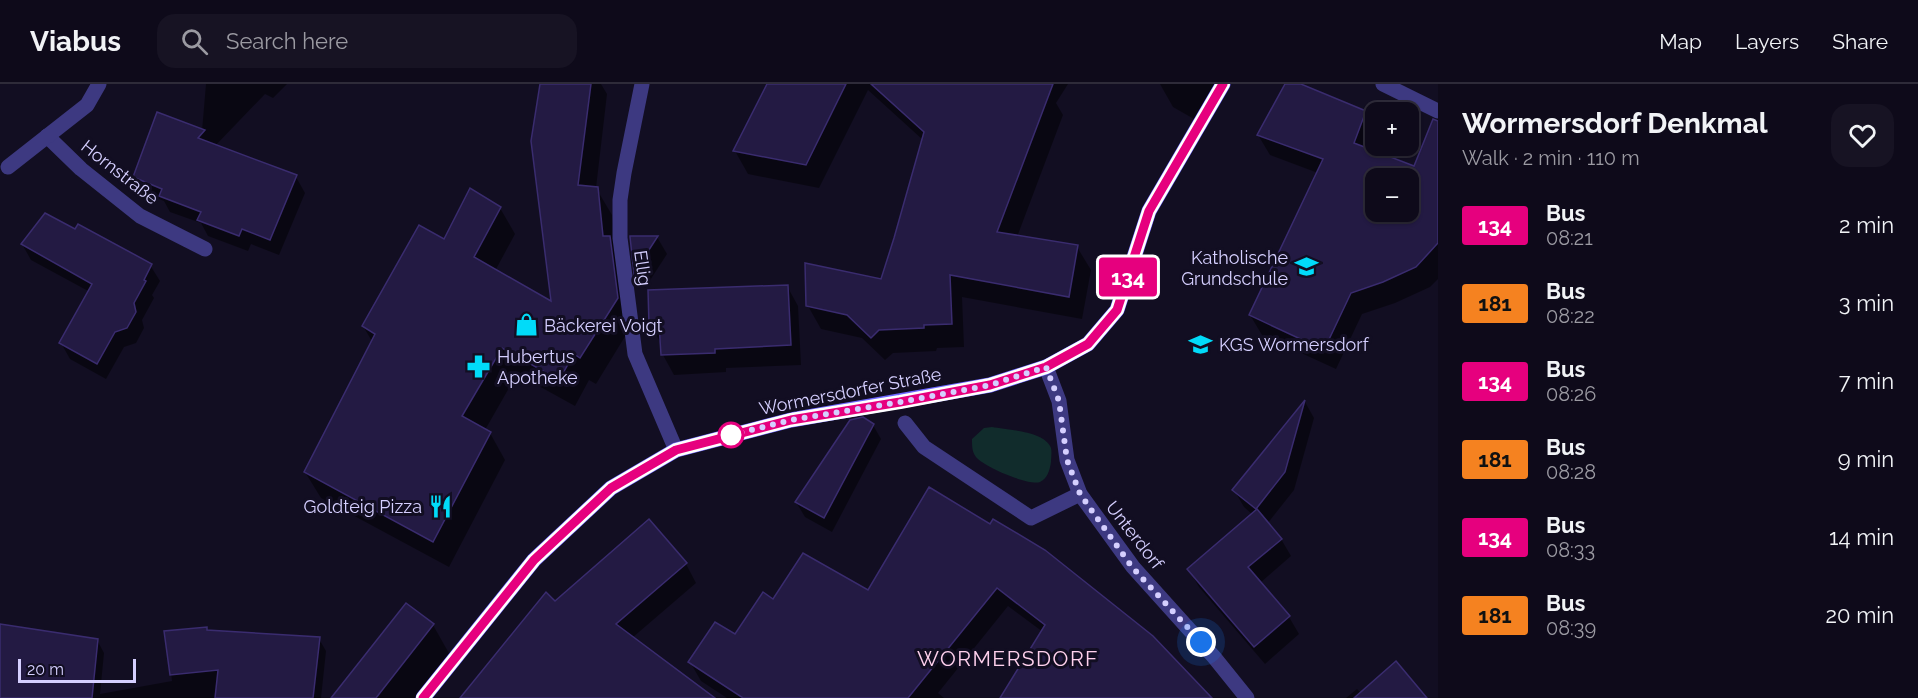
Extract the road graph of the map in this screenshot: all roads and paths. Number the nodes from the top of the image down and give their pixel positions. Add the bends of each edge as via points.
1 (99, 84) edge
2 (642, 84) edge
3 (1223, 84) edge
4 (1383, 84) edge
5 (1438, 111) edge
6 (47, 136) junction
7 (4, 168) edge
8 (205, 249) dead end
9 (1046, 367) junction
10 (905, 423) dead end
11 (676, 450) junction
12 (1080, 494) junction
13 (423, 698) edge
14 (1247, 698) edge

1 - 6 street, Hornstraße via 87,105
2 - 11 street, Ellig via 622,182 620,238 635,354
3 - 9 main road, Wormersdorfer Straße via 1149,211 1117,310 1088,344
4 - 5 street
6 - 7 street, Hornstraße
6 - 8 street, Hornstraße via 140,216
9 - 11 main road, Wormersdorfer Straße via 990,385 791,420
9 - 12 street, Unterdorf via 1059,401 1067,460
10 - 12 street via 924,447 1031,518
11 - 13 main road, Wormersdorfer Straße via 611,488 534,560
12 - 14 street, Unterdorf via 1132,567

